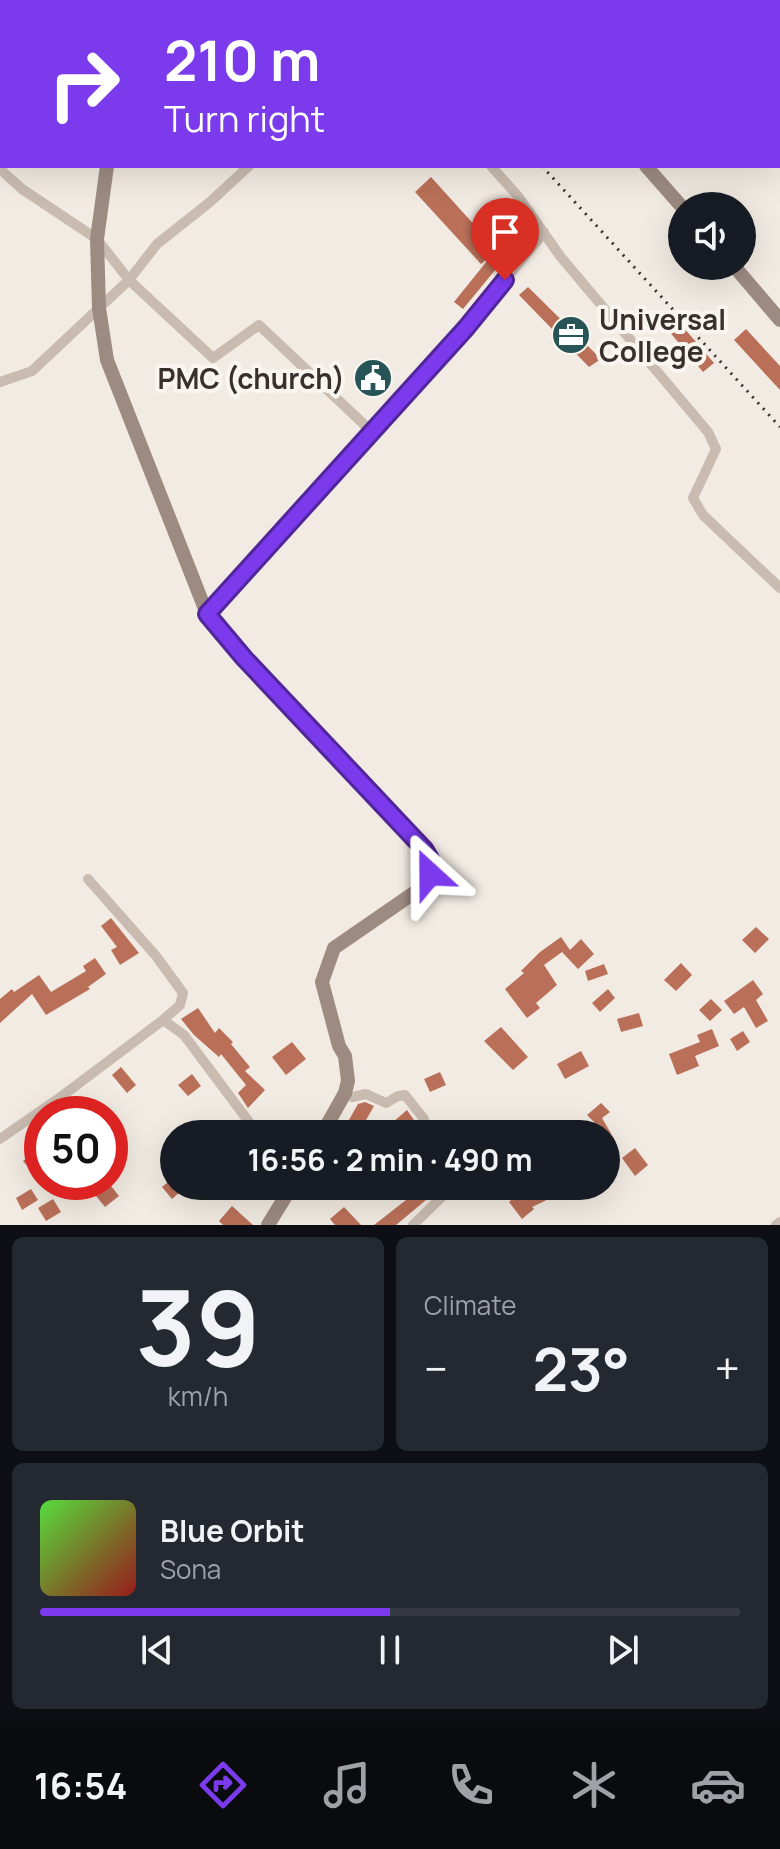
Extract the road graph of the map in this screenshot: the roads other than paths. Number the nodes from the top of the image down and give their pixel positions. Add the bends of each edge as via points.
1 (107, 168) edge
2 (247, 168) edge
3 (493, 168) edge
4 (648, 168) edge
5 (0, 169) edge
6 (669, 192) edge
7 (544, 232) junction
8 (97, 239) junction
9 (129, 280) junction
10 (746, 280) edge
11 (99, 308) junction
12 (780, 320) edge
13 (0, 382) edge
14 (372, 432) junction
15 (780, 588) edge
16 (207, 614) junction
17 (88, 879) dead end
18 (163, 1020) junction
19 (345, 1093) junction
20 (62, 1096) edge
21 (248, 1120) edge
22 (330, 1120) edge
23 (424, 1120) edge
24 (24, 1122) edge
25 (0, 1139) edge
26 (283, 1200) edge
27 (439, 1200) edge
28 (268, 1225) edge
29 (413, 1225) edge

1 - 8 main road
2 - 9 street via 157,244
3 - 7 street
4 - 6 main road
5 - 8 street
7 - 14 street
7 - 15 street via 708,432 716,449 693,498 703,515
8 - 9 street
8 - 11 main road
9 - 11 street
9 - 14 street via 213,358 259,325
10 - 12 main road
11 - 13 street via 32,371
11 - 16 main road via 107,360
14 - 16 street
16 - 19 main road via 430,859 424,886 334,948 322,982 345,1056
17 - 18 street via 183,993 180,1005
18 - 20 street
18 - 21 street via 184,1035
19 - 22 main road
19 - 23 street via 366,1094 386,1103 405,1095
24 - 25 street
26 - 28 main road
27 - 29 street

